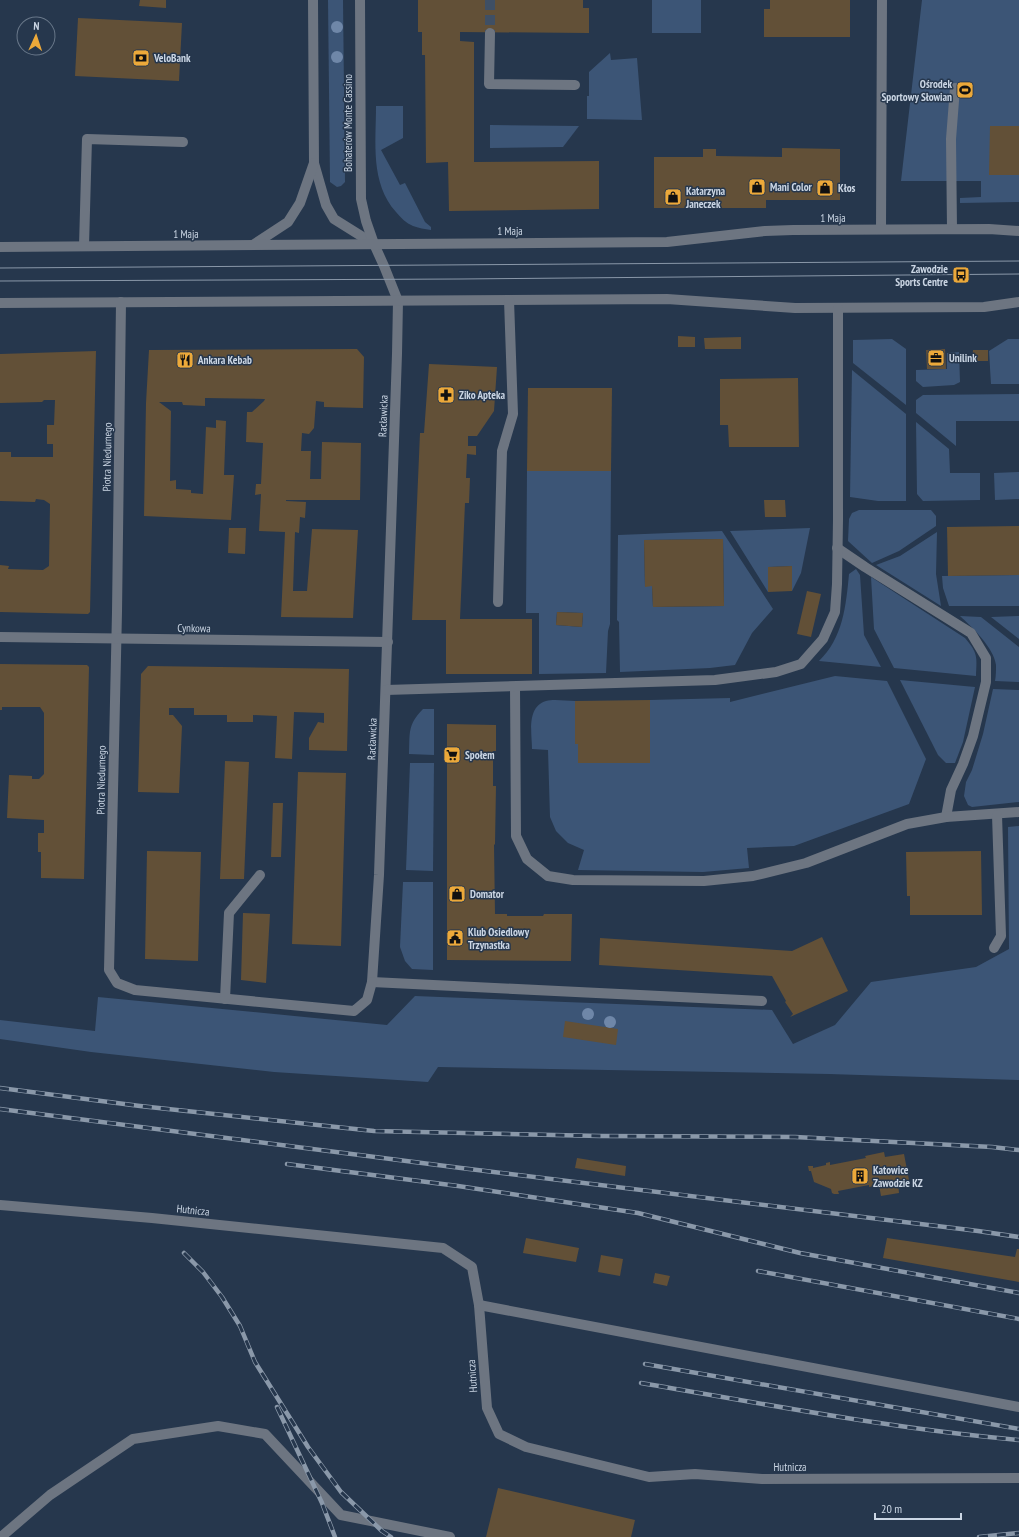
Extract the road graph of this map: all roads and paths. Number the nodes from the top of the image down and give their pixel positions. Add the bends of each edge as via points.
1 (312, 0) edge
2 (360, 0) edge
3 (882, 0) edge
4 (490, 33) tunnel mouth
5 (575, 85) dead end
6 (955, 88) dead end
7 (183, 142) dead end
8 (314, 163) junction
9 (882, 229) junction
10 (952, 229) junction
11 (1019, 231) edge
12 (374, 244) junction
13 (253, 245) junction
14 (84, 246) junction
15 (0, 247) edge
16 (509, 300) junction
17 (398, 301) junction
18 (0, 302) edge
19 (121, 302) junction
20 (1019, 302) edge
21 (838, 308) junction
22 (837, 548) junction
23 (498, 602) dead end
24 (0, 638) edge
25 (116, 639) junction
26 (388, 642) junction
27 (514, 687) junction
28 (386, 690) junction
29 (1019, 812) edge
30 (997, 815) junction
31 (946, 817) junction
32 (260, 875) dead end
33 (994, 948) dead end
34 (372, 982) junction
35 (225, 999) junction
36 (762, 1001) dead end
37 (0, 1205) edge
38 (479, 1304) junction
39 (1019, 1407) edge
40 (1019, 1478) edge
41 (2, 1537) edge
42 (450, 1537) edge

1 - 8 street
2 - 12 street, Bohaterów Monte Cassino via 361,199
3 - 9 street
4 - 5 street via 489,84
6 - 10 street via 951,139
7 - 14 street via 87,139
8 - 12 street via 326,205 334,219
8 - 13 street via 300,203 288,222
9 - 10 street, 1 Maja
9 - 12 street, 1 Maja via 765,231 666,242
10 - 11 street, 1 Maja
12 - 13 street, 1 Maja
12 - 17 street, Bohaterów Monte Cassino
13 - 14 street, 1 Maja
14 - 15 street, 1 Maja
16 - 17 street
16 - 21 street via 667,299 780,308
16 - 23 street via 513,414 502,451
17 - 19 street
17 - 26 street, Racławicka
18 - 19 street
19 - 25 street, Piotra Niedurnego
20 - 21 street via 984,307
21 - 22 street
22 - 27 street via 835,612 823,639 801,664 776,672 715,680
22 - 31 street via 971,633 986,658 986,682 973,736 951,790
24 - 25 street, Cynkowa
25 - 26 street, Cynkowa
25 - 35 street, Piotra Niedurnego via 109,970 118,983 136,990
26 - 28 street, Racławicka
27 - 28 street
27 - 31 street via 516,836 527,859 548,876 573,880 672,881 753,876 806,864 907,824
28 - 34 street, Racławicka
29 - 30 street
30 - 31 street
30 - 33 street via 1001,936
32 - 35 street via 229,913
34 - 35 street, Piotra Niedurnego via 367,1000 354,1011
34 - 36 street
37 - 38 street, Hutnicza via 443,1248 472,1268
38 - 39 street
38 - 40 street, Hutnicza via 487,1408 499,1434 526,1447 649,1477 695,1474 762,1479
41 - 42 street via 50,1495 133,1440 218,1426 265,1434 341,1515

